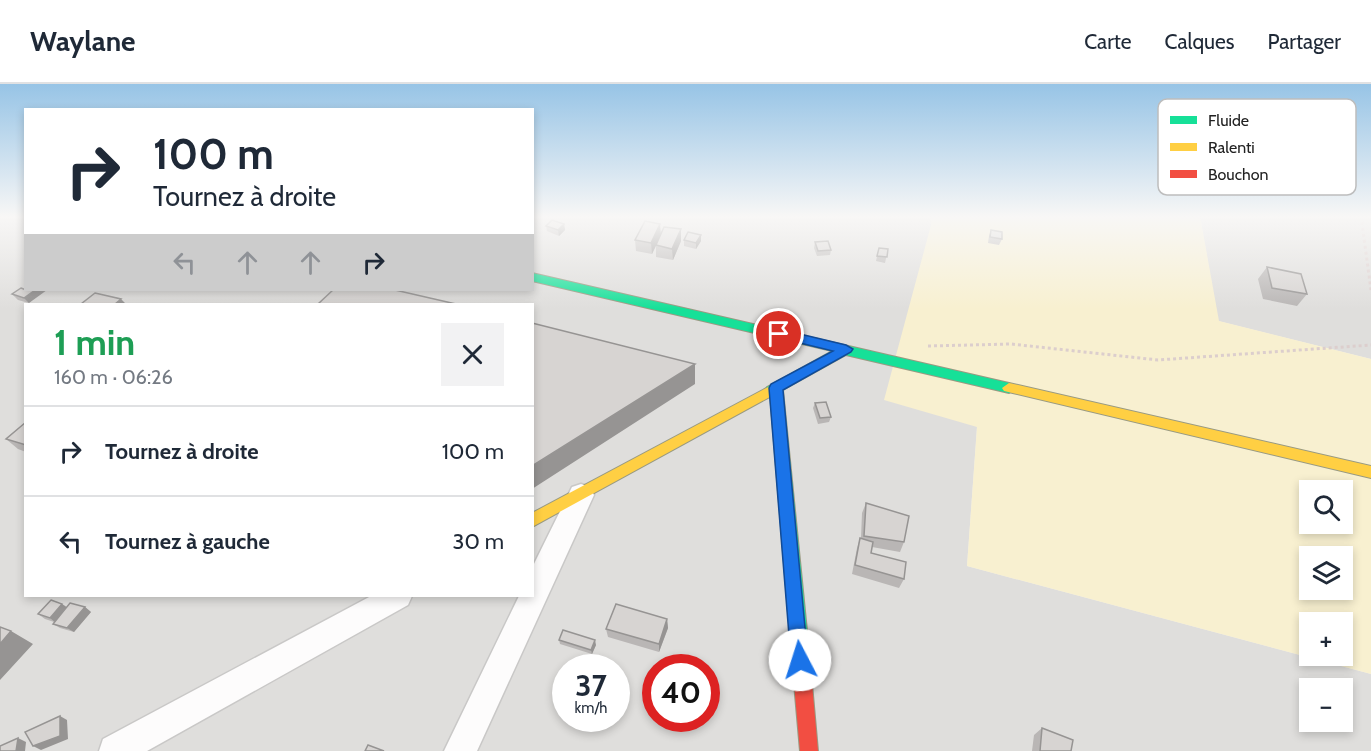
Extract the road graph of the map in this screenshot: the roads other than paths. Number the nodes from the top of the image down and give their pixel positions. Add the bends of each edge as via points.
1 (534, 277) edge
2 (846, 349) junction
3 (776, 388) junction
4 (1371, 472) edge
5 (581, 495) junction
6 (534, 520) edge
7 (534, 594) edge
8 (396, 597) edge
9 (533, 597) edge
10 (115, 751) edge
11 (460, 751) edge
12 (808, 751) edge

1 - 2 main road
2 - 3 main road
2 - 4 main road
3 - 5 main road
3 - 12 main road
5 - 6 main road
5 - 7 street
8 - 10 street
9 - 11 street

